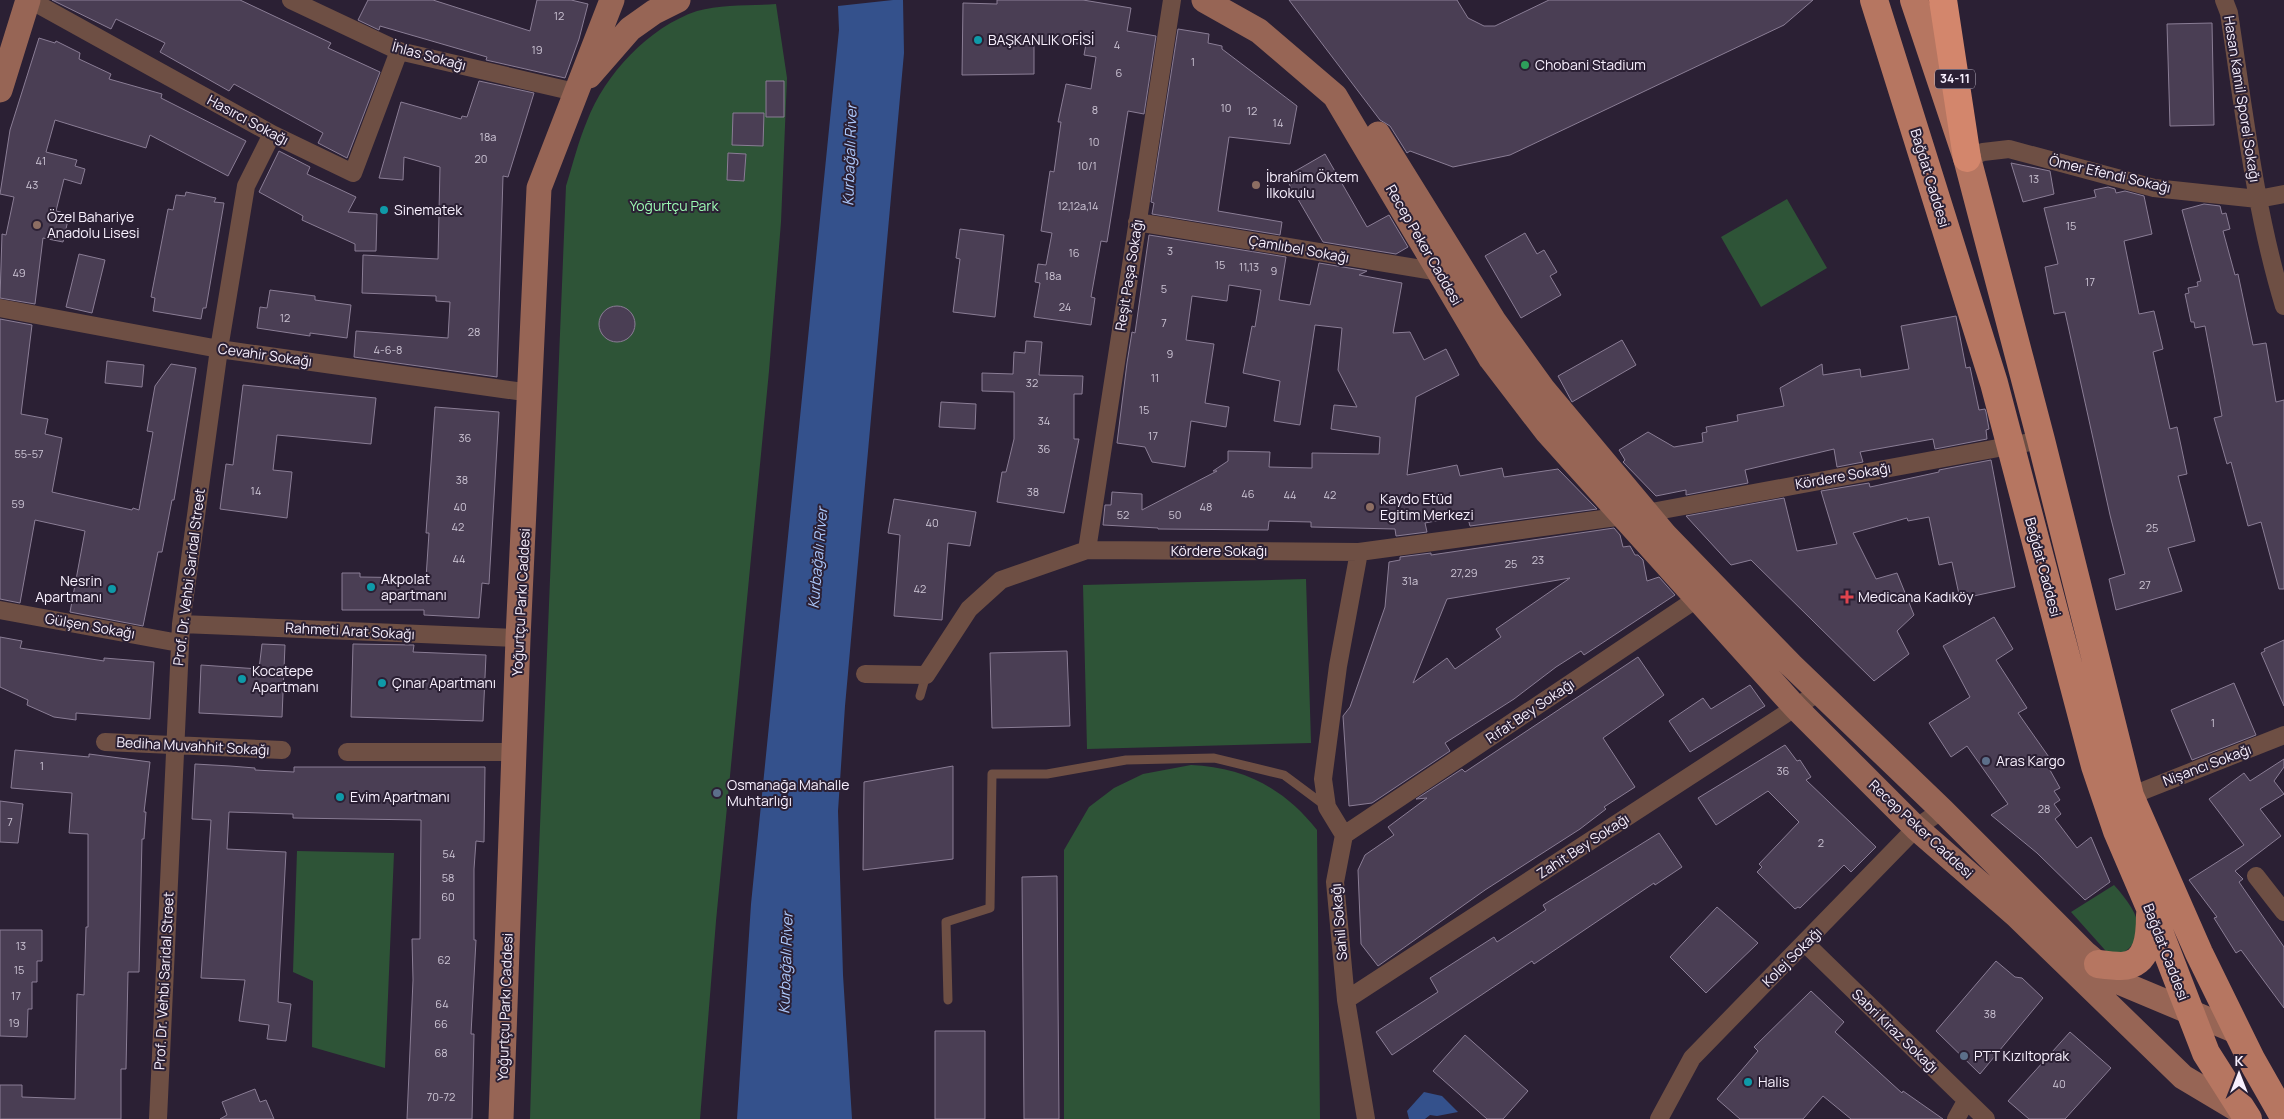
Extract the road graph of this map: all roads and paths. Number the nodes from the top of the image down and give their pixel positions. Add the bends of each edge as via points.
1 (29, 0) edge
2 (291, 0) edge
3 (612, 0) edge
4 (678, 0) edge
5 (1172, 0) edge
6 (1204, 0) edge
7 (1239, 0) edge
8 (1874, 0) edge
9 (1914, 0) edge
10 (1943, 0) edge
11 (2224, 0) edge
12 (399, 51) junction
13 (0, 90) edge
14 (576, 92) junction
15 (272, 134) junction
16 (1966, 158) junction
17 (2284, 194) edge
18 (2258, 199) junction
19 (1137, 222) junction
20 (1449, 267) junction
21 (2284, 306) edge
22 (0, 308) edge
23 (219, 349) junction
24 (531, 393) junction
25 (2041, 440) junction
26 (2011, 446) junction
27 (1634, 514) junction
28 (1087, 550) junction
29 (1359, 552) junction
30 (1707, 592) junction
31 (0, 610) edge
32 (181, 624) junction
33 (518, 638) junction
34 (179, 643) junction
35 (865, 674) dead end
36 (926, 675) junction
37 (1819, 692) junction
38 (920, 696) dead end
39 (1796, 708) junction
40 (2284, 735) edge
41 (105, 742) dead end
42 (174, 745) junction
43 (282, 750) dead end
44 (347, 752) dead end
45 (515, 752) junction
46 (2130, 796) junction
47 (1327, 807) junction
48 (1942, 810) junction
49 (1916, 828) junction
50 (1344, 835) junction
51 (2256, 876) dead end
52 (2150, 908) junction
53 (2284, 912) edge
54 (1805, 943) junction
55 (2098, 964) junction
56 (948, 1000) dead end
57 (1346, 1000) junction
58 (2188, 1010) junction
59 (2238, 1032) junction
60 (1966, 1101) junction
61 (2246, 1116) edge
62 (2284, 1117) edge
63 (158, 1119) edge
64 (501, 1119) edge
65 (1366, 1119) edge
66 (1659, 1119) edge
67 (1956, 1119) edge
68 (1986, 1119) edge

1 - 13 main road
1 - 15 street, Hasırcı Sokağı
2 - 12 street, İhlas Sokağı
3 - 14 main road, Yoğurtçu Parkı Caddesi
4 - 14 main road, Yoğurtçu Parkı Caddesi via 630,29
5 - 19 street, Reşit Paşa Sokağı
6 - 20 main road, Recep Peker Caddesi via 1259,31 1335,96
7 - 20 main road, Recep Peker Caddesi via 1304,48 1357,100
8 - 26 main road, Bağdat Caddesi
9 - 16 main road, Bağdat Caddesi
10 - 16 highway, 34-11
11 - 18 street, Hasan Kamil Sporel Sokağı via 2229,13
12 - 14 street, İhlas Sokağı
12 - 15 street, Hasırcı Sokağı via 354,173
14 - 24 main road, Yoğurtçu Parkı Caddesi via 539,188
15 - 23 street, Prof. Dr. Vehbi Saridal Street via 246,186
16 - 18 street, Ömer Efendi Sokağı via 2009,149 2154,188
16 - 25 main road, Bağdat Caddesi
17 - 18 street, Ömer Efendi Sokağı
18 - 21 street, Hasan Kamil Sporel Sokağı
19 - 20 street, Çamlıbel Sokağı
19 - 28 street, Reşit Paşa Sokağı
20 - 27 main road, Recep Peker Caddesi via 1491,359 1547,432
22 - 23 street, Cevahir Sokağı
23 - 24 street, Cevahir Sokağı
23 - 32 street, Prof. Dr. Vehbi Saridal Street
24 - 33 main road, Yoğurtçu Parkı Caddesi
25 - 26 street, Kördere Sokağı
25 - 46 main road, Bağdat Caddesi
26 - 27 street, Kördere Sokağı
26 - 52 main road, Bağdat Caddesi via 2095,766 2117,831
27 - 29 street, Kördere Sokağı
27 - 30 main road, Recep Peker Caddesi
28 - 29 street, Kördere Sokağı
28 - 36 street, Kördere Sokağı via 1001,580 969,609
29 - 47 street via 1327,746 1323,780
30 - 37 main road, Recep Peker Caddesi
30 - 39 main road, Recep Peker Caddesi
30 - 50 street, Rıfat Bey Sokağı
31 - 34 street, Gülşen Sokağı
32 - 33 street, Rahmeti Arat Sokağı
32 - 34 street, Prof. Dr. Vehbi Saridal Street
33 - 45 main road, Yoğurtçu Parkı Caddesi
34 - 42 street, Prof. Dr. Vehbi Saridal Street
35 - 36 street
36 - 38 lane
37 - 39 street, Zahit Bey Sokağı
37 - 48 main road, Recep Peker Caddesi
39 - 49 main road, Recep Peker Caddesi
39 - 57 street, Zahit Bey Sokağı
40 - 46 street, Nişancı Sokağı
41 - 42 street, Bediha Muvahhit Sokağı
42 - 43 street, Bediha Muvahhit Sokağı
42 - 63 street, Prof. Dr. Vehbi Saridal Street
44 - 45 street
45 - 64 main road, Yoğurtçu Parkı Caddesi
46 - 59 main road, Bağdat Caddesi via 2198,953
47 - 50 street
47 - 56 lane via 1284,775 1214,758 1126,760 1047,774 992,774 990,908 946,922
48 - 49 street, Kolej Sokağı
48 - 55 main road, Recep Peker Caddesi
49 - 54 street, Kolej Sokağı
49 - 61 main road, Recep Peker Caddesi via 2016,915 2183,1077
50 - 57 street, Sahil Sokağı via 1335,882
51 - 53 street
52 - 55 main road via 2150,938 2144,953 2124,966
52 - 58 main road, Bağdat Caddesi
54 - 60 street, Sabri Kiraz Sokağı
54 - 66 street, Kolej Sokağı via 1692,1058
55 - 58 main road, Recep Peker Caddesi via 2121,983
57 - 65 street, Sahil Sokağı
58 - 59 main road, Recep Peker Caddesi
58 - 61 main road, Bağdat Caddesi via 2206,1053
59 - 62 main road, Bağdat Caddesi
60 - 67 street
60 - 68 street, Sabri Kiraz Sokağı

